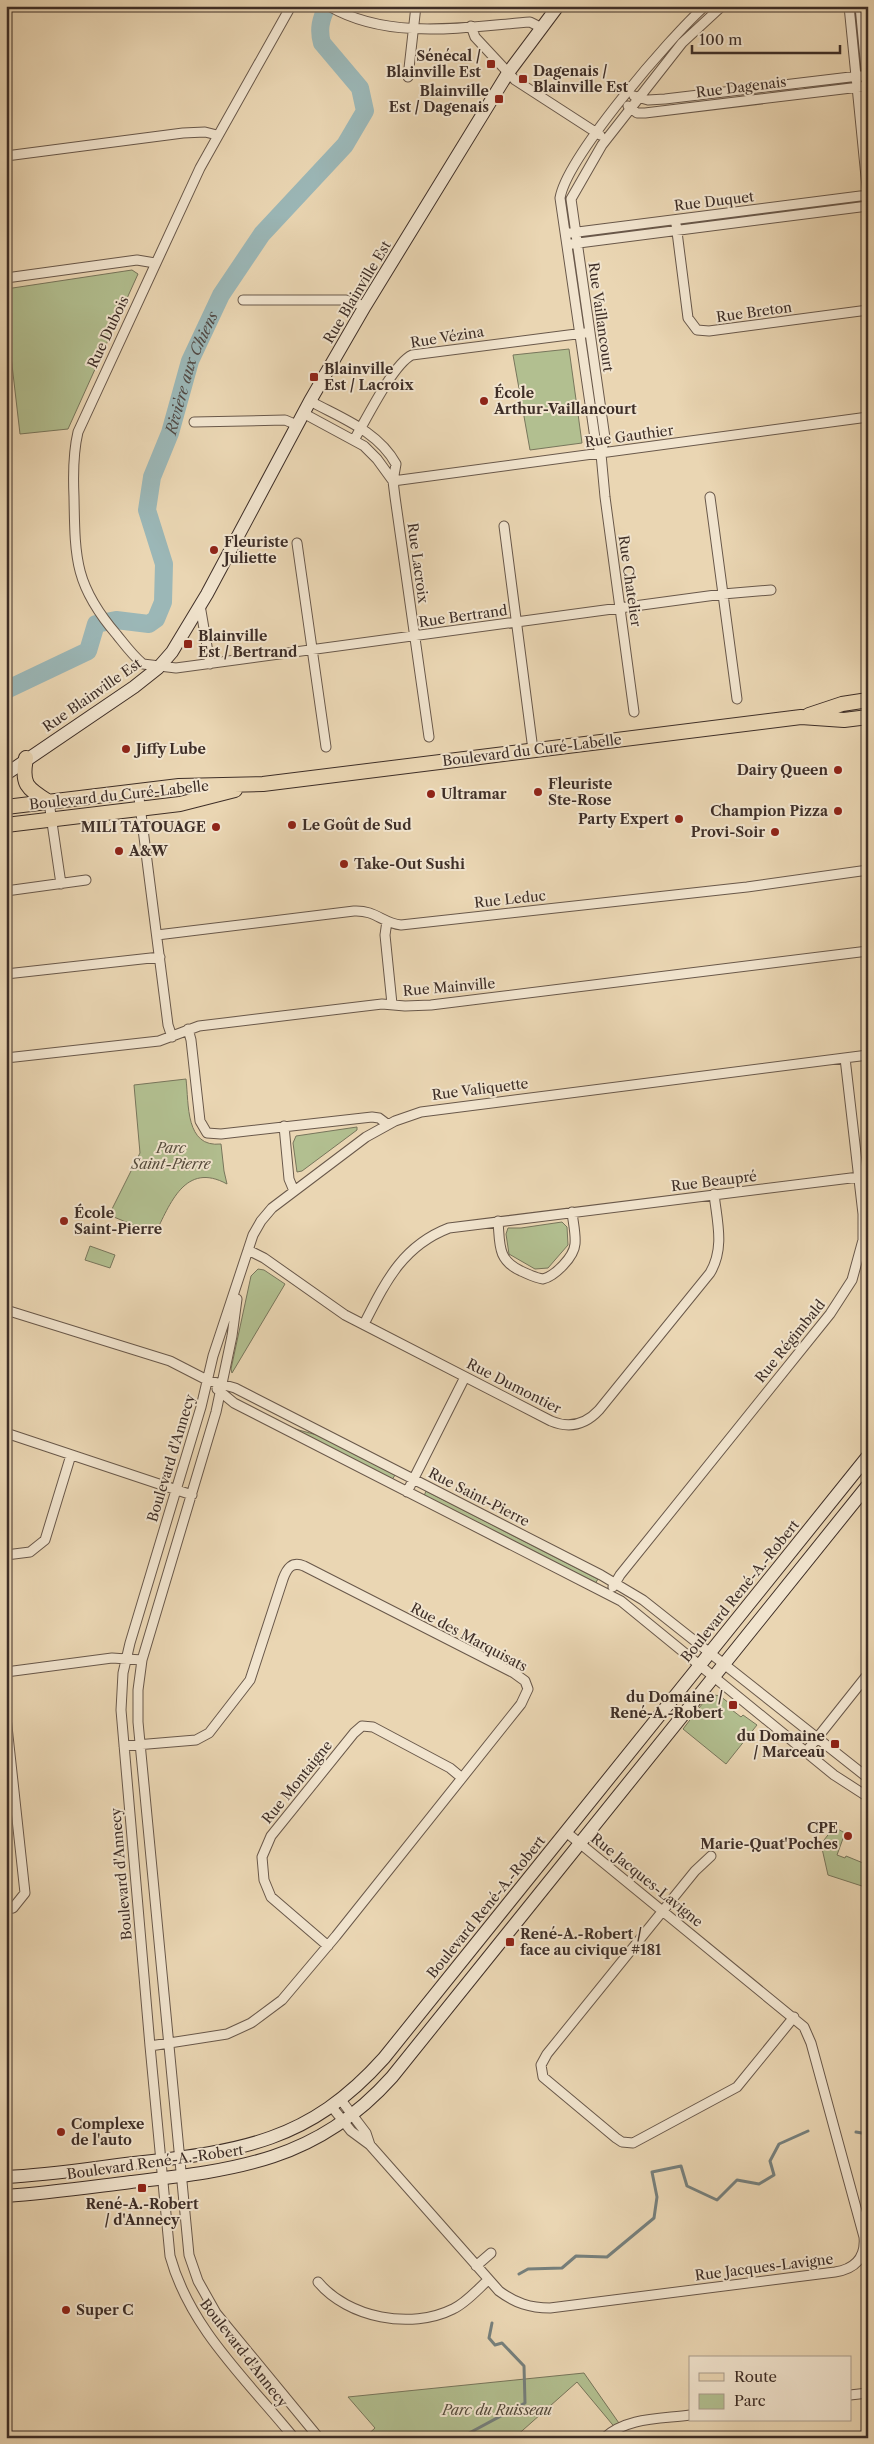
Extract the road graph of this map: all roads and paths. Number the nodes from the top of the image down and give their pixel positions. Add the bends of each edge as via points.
1 (290, 6) edge
2 (416, 6) edge
3 (558, 6) edge
4 (705, 6) edge
5 (722, 6) edge
6 (849, 6) edge
7 (860, 6) edge
8 (331, 7) edge
9 (471, 26) junction
10 (540, 27) junction
11 (414, 29) junction
12 (508, 73) junction
13 (856, 76) junction
14 (408, 78) dead end
15 (867, 81) edge
16 (857, 87) junction
17 (629, 93) junction
18 (639, 98) junction
19 (622, 101) junction
20 (630, 109) junction
21 (597, 133) junction
22 (217, 135) junction
23 (606, 140) junction
24 (6, 156) edge
25 (868, 196) edge
26 (868, 206) edge
27 (676, 225) junction
28 (576, 232) junction
29 (565, 234) junction
30 (577, 243) junction
31 (566, 244) junction
32 (154, 263) junction
33 (6, 278) edge
34 (243, 300) dead end
35 (365, 306) junction
36 (868, 310) edge
37 (590, 332) junction
38 (579, 333) junction
39 (310, 402) junction
40 (303, 413) junction
41 (868, 417) edge
42 (194, 422) dead end
43 (297, 425) junction
44 (361, 428) junction
45 (354, 440) junction
46 (601, 454) junction
47 (394, 481) junction
48 (710, 497) dead end
49 (504, 526) dead end
50 (297, 543) dead end
51 (772, 590) dead end
52 (723, 594) junction
53 (200, 605) junction
54 (619, 608) junction
55 (517, 623) junction
56 (414, 636) junction
57 (312, 650) junction
58 (210, 664) junction
59 (158, 668) junction
60 (737, 699) dead end
61 (868, 700) edge
62 (634, 712) dead end
63 (868, 717) edge
64 (801, 718) junction
65 (429, 738) dead end
66 (326, 747) dead end
67 (533, 750) junction
68 (26, 758) junction
69 (6, 774) edge
70 (263, 784) junction
71 (138, 790) junction
72 (49, 802) junction
73 (6, 807) edge
74 (140, 808) junction
75 (52, 820) junction
76 (6, 825) edge
77 (868, 870) edge
78 (86, 880) dead end
79 (61, 884) junction
80 (6, 891) edge
81 (387, 921) junction
82 (157, 935) junction
83 (868, 951) edge
84 (160, 958) junction
85 (6, 974) edge
86 (392, 1004) junction
87 (188, 1030) junction
88 (172, 1037) junction
89 (868, 1055) edge
90 (6, 1058) edge
91 (845, 1058) junction
92 (387, 1124) junction
93 (284, 1126) junction
94 (859, 1177) junction
95 (294, 1191) junction
96 (714, 1194) junction
97 (572, 1212) junction
98 (498, 1221) junction
99 (248, 1250) junction
100 (239, 1284) junction
101 (6, 1310) edge
102 (364, 1324) junction
103 (465, 1376) junction
104 (208, 1380) junction
105 (221, 1388) junction
106 (6, 1433) edge
107 (71, 1455) junction
108 (868, 1456) edge
109 (413, 1479) junction
110 (868, 1485) edge
111 (176, 1490) junction
112 (407, 1492) junction
113 (192, 1495) junction
114 (6, 1555) edge
115 (615, 1583) junction
116 (608, 1595) junction
117 (709, 1654) junction
118 (126, 1658) junction
119 (142, 1660) junction
120 (700, 1664) junction
121 (724, 1664) junction
122 (6, 1672) edge
123 (868, 1674) edge
124 (714, 1677) junction
125 (6, 1717) edge
126 (816, 1739) junction
127 (140, 1745) junction
128 (124, 1746) junction
129 (806, 1752) junction
130 (462, 1778) junction
131 (868, 1778) edge
132 (868, 1797) edge
133 (566, 1832) junction
134 (580, 1844) junction
135 (711, 1856) dead end
136 (6, 1909) edge
137 (662, 1910) junction
138 (328, 1946) junction
139 (794, 2017) junction
140 (169, 2044) junction
141 (150, 2046) junction
142 (336, 2104) junction
143 (348, 2118) junction
144 (179, 2158) junction
145 (160, 2160) junction
146 (181, 2176) junction
147 (6, 2177) edge
148 (162, 2178) junction
149 (6, 2196) edge
150 (491, 2253) dead end
151 (476, 2266) junction
152 (488, 2280) junction
153 (318, 2282) dead end
154 (868, 2393) edge
155 (852, 2395) edge
156 (689, 2415) edge
157 (294, 2438) edge
158 (319, 2438) edge
159 (604, 2438) edge

1 - 22 street, Rue Dubois
2 - 11 street
3 - 10 street, Rue Blainville Est
4 - 17 street, Rue Vaillancourt via 676,34
5 - 18 street, Rue Vaillancourt via 682,43
6 - 13 street
7 - 15 street
8 - 11 street via 357,19
9 - 10 street via 530,22
9 - 11 street
9 - 12 street via 474,34
10 - 12 street, Rue Blainville Est
11 - 14 street
12 - 21 street
12 - 35 street, Rue Blainville Est
13 - 15 street, Rue Dagenais
13 - 16 street
13 - 18 street, Rue Dagenais via 665,99
15 - 16 street, Rue Dagenais
16 - 20 street, Rue Dagenais via 645,113
16 - 25 street
17 - 18 street, Rue Dagenais
17 - 19 street, Rue Vaillancourt
18 - 20 street, Rue Vaillancourt
19 - 20 street
19 - 21 street, Rue Vaillancourt
20 - 23 street, Rue Vaillancourt
21 - 23 street
21 - 29 street, Rue Vaillancourt via 561,194
22 - 24 street via 183,133
22 - 32 street, Rue Dubois
23 - 28 street, Rue Vaillancourt via 573,194 571,206
25 - 27 street, Rue Duquet
26 - 27 street, Rue Duquet
27 - 28 street, Rue Duquet
27 - 30 street, Rue Duquet
27 - 36 street, Rue Breton via 688,318 697,330
28 - 29 street, Rue Duquet
28 - 30 street, Rue Vaillancourt
29 - 31 street, Rue Vaillancourt
30 - 31 street, Rue Duquet
30 - 37 street, Rue Vaillancourt
31 - 38 street, Rue Vaillancourt
32 - 33 street via 137,260
32 - 59 street, Rue Dubois via 83,418 75,447 74,511 78,562 86,590 101,616 140,662
34 - 35 street via 346,300
35 - 39 street, Rue Blainville Est
37 - 38 street, Rue Vézina
37 - 46 street, Rue Vaillancourt via 605,438
38 - 44 street, Rue Vézina via 412,355 394,372
38 - 46 street, Rue Vaillancourt via 595,438
39 - 40 street, Rue Blainville Est
39 - 44 street, Rue Lacroix
40 - 43 street, Rue Blainville Est
40 - 45 street
41 - 46 street, Rue Gauthier
42 - 43 street via 285,420
43 - 53 street, Rue Blainville Est
44 - 45 street, Rue Vézina
44 - 47 street, Rue Lacroix via 378,440 394,460
45 - 47 street via 373,454
46 - 47 street, Rue Gauthier
46 - 54 street, Rue Chatelier
47 - 56 street, Rue Lacroix
48 - 52 street
49 - 55 street
50 - 57 street
51 - 52 street, Rue Bertrand
52 - 54 street, Rue Bertrand
52 - 60 street
53 - 58 street
53 - 59 street, Rue Blainville Est via 175,648
54 - 55 street, Rue Bertrand
54 - 62 street, Rue Chatelier
55 - 56 street, Rue Bertrand
55 - 67 street
56 - 57 street, Rue Bertrand
56 - 65 street, Rue Lacroix
57 - 58 street, Rue Bertrand
57 - 66 street
58 - 59 street, Rue Bertrand
59 - 68 street, Rue Blainville Est
61 - 64 main road, Boulevard du Curé-Labelle via 842,704
63 - 64 main road, Boulevard du Curé-Labelle via 844,720
64 - 67 main road, Boulevard du Curé-Labelle
67 - 70 main road, Boulevard du Curé-Labelle
68 - 69 street, Rue Blainville Est
68 - 72 main road via 26,784
70 - 71 main road, Boulevard du Curé-Labelle
70 - 74 main road, Boulevard du Curé-Labelle via 180,804
71 - 72 main road, Boulevard du Curé-Labelle
71 - 74 street
72 - 73 main road, Boulevard du Curé-Labelle
72 - 75 street
74 - 75 main road, Boulevard du Curé-Labelle
74 - 82 street
75 - 76 main road, Boulevard du Curé-Labelle
75 - 79 street
77 - 81 street, Rue Leduc via 747,888 431,922 401,925
78 - 79 street
79 - 80 street
81 - 82 street, Rue Leduc via 370,911 354,911
81 - 86 street via 385,935
82 - 84 street
83 - 86 street, Rue Mainville via 431,1005
84 - 85 street
84 - 88 street
86 - 87 street, Rue Mainville via 203,1025
87 - 88 street, Rue Mainville
87 - 93 street via 200,1121 205,1130 210,1134 220,1134
88 - 90 street, Rue Mainville
89 - 91 street, Rue Valiquette
91 - 92 street, Rue Valiquette via 436,1109
91 - 94 street, Rue Régimbald
92 - 93 street via 372,1117
92 - 95 street, Boulevard d'Annecy
93 - 95 street via 289,1179
94 - 96 street, Rue Beaupré
94 - 115 street, Rue Régimbald via 863,1240 858,1266 846,1292
95 - 99 street, Boulevard d'Annecy via 264,1216
96 - 97 street, Rue Beaupré
96 - 103 street, Rue Dumontier via 719,1243 712,1269 591,1418 577,1424 561,1425
97 - 98 street, Rue Beaupré
97 - 98 street via 573,1250 558,1269 543,1279 506,1262 501,1250
98 - 102 street, Rue Beaupré via 449,1228 406,1255 392,1271
99 - 100 street, Boulevard d'Annecy
99 - 102 street, Rue Dumontier via 334,1308
100 - 104 street, Boulevard d'Annecy via 220,1334
100 - 105 street, Boulevard d'Annecy
101 - 104 street, Rue Saint-Pierre via 167,1360
102 - 103 street, Rue Dumontier
103 - 109 street
104 - 105 street, Rue Saint-Pierre
104 - 111 street, Boulevard d'Annecy
105 - 109 street, Rue Saint-Pierre via 235,1388
105 - 112 street, Rue Saint-Pierre via 234,1403
105 - 113 street, Boulevard d'Annecy
106 - 107 street
107 - 111 street
107 - 114 street via 45,1540 30,1552
108 - 117 street, Boulevard René-A.-Robert
109 - 112 street
109 - 115 street, Rue Saint-Pierre
110 - 121 street, Boulevard René-A.-Robert
111 - 113 street
111 - 118 street, Boulevard d'Annecy
112 - 116 street, Rue Saint-Pierre
113 - 119 street, Boulevard d'Annecy
115 - 116 street, Rue Régimbald
115 - 117 street, Rue Saint-Pierre via 643,1600
116 - 120 street, Rue Saint-Pierre via 636,1612
117 - 120 street, Boulevard René-A.-Robert
117 - 121 street, Rue Saint-Pierre
118 - 119 street
118 - 122 street
118 - 128 street, Boulevard d'Annecy via 121,1702
119 - 127 street, Boulevard d'Annecy via 138,1698
120 - 124 street, Rue Saint-Pierre
120 - 133 street, Boulevard René-A.-Robert
121 - 124 street, Boulevard René-A.-Robert
121 - 126 street, Rue Saint-Pierre
123 - 126 street
124 - 129 street, Rue Saint-Pierre
124 - 134 street, Boulevard René-A.-Robert
125 - 136 street via 25,1893 13,1908
126 - 129 street
126 - 131 street, Rue Saint-Pierre
127 - 128 street, Rue des Marquisats
127 - 130 street, Rue des Marquisats via 207,1736 250,1680 282,1579 290,1566 298,1564 525,1681 528,1690 525,1700
127 - 140 street, Boulevard d'Annecy
128 - 141 street, Boulevard d'Annecy
129 - 132 street, Rue Saint-Pierre
130 - 138 street, Rue des Marquisats
130 - 138 street, Rue Montaigne via 450,1768 373,1727 362,1726 271,1836 262,1857 268,1892 277,1904
133 - 134 street, Rue Jacques-Lavigne
133 - 142 street, Boulevard René-A.-Robert via 384,2058
134 - 137 street, Rue Jacques-Lavigne
134 - 143 street, Boulevard René-A.-Robert via 392,2078
135 - 137 street via 698,1866
137 - 139 street, Rue Jacques-Lavigne
137 - 139 street via 544,2058 542,2073 551,2086 619,2140 636,2142 737,2087
138 - 140 street, Rue des Marquisats via 291,1991 257,2019 220,2035
139 - 152 street, Rue Jacques-Lavigne via 807,2032 811,2043 864,2237 863,2252 854,2266 835,2272 550,2308 519,2304
140 - 141 street, Rue des Marquisats
140 - 144 street, Boulevard d'Annecy
141 - 145 street, Boulevard d'Annecy
142 - 143 street, Rue Jacques-Lavigne
142 - 144 street, Boulevard René-A.-Robert via 293,2130 256,2144
143 - 146 street, Boulevard René-A.-Robert via 302,2146 267,2160 234,2169
143 - 151 street, Rue Jacques-Lavigne via 359,2139 370,2145
144 - 145 street, Boulevard René-A.-Robert
144 - 146 street, Boulevard d'Annecy
145 - 147 street, Boulevard René-A.-Robert
145 - 148 street, Boulevard d'Annecy
146 - 148 street, Boulevard René-A.-Robert
146 - 158 street, Boulevard d'Annecy via 187,2245 202,2290 226,2326
148 - 149 street, Boulevard René-A.-Robert
148 - 157 street, Boulevard d'Annecy via 170,2256 188,2304
150 - 151 street
151 - 152 street, Rue Jacques-Lavigne
152 - 153 street via 448,2312 392,2320 340,2302
154 - 155 street
156 - 159 street via 631,2422 615,2428

